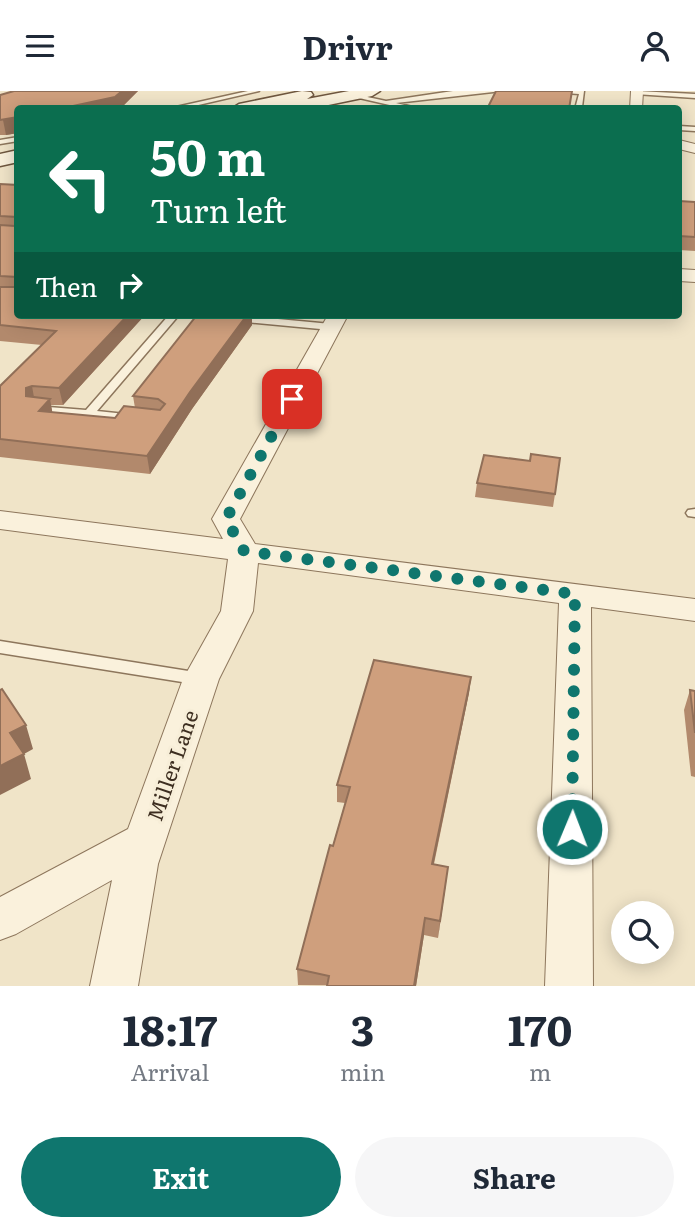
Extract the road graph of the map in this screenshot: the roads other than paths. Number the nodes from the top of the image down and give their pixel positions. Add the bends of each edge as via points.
1 (256, 91) edge
2 (325, 91) edge
3 (372, 91) edge
4 (499, 91) edge
5 (539, 91) edge
6 (637, 92) edge
7 (349, 95) junction
8 (695, 96) edge
9 (387, 102) junction
10 (189, 105) edge
11 (258, 105) edge
12 (301, 105) edge
13 (400, 105) edge
14 (580, 105) edge
15 (171, 319) edge
16 (291, 319) edge
17 (334, 321) edge
18 (36, 409) edge
19 (89, 414) junction
20 (148, 421) edge
21 (0, 520) edge
22 (244, 551) junction
23 (575, 594) junction
24 (695, 610) edge
25 (0, 647) edge
26 (201, 679) junction
27 (146, 840) junction
28 (0, 920) edge
29 (114, 986) edge
30 (569, 986) edge

1 - 10 lane
2 - 11 main road
3 - 7 main road
4 - 9 lane
5 - 14 lane via 582,92
6 - 8 lane
7 - 9 lane
7 - 12 main road
9 - 13 lane
15 - 19 lane
16 - 17 lane
17 - 22 street via 226,519
18 - 19 lane
19 - 20 lane
21 - 22 street
22 - 23 street
22 - 26 street, Miller Lane via 237,611
23 - 24 street
23 - 30 street
25 - 26 lane
26 - 27 street, Miller Lane
27 - 28 street
27 - 29 street, Miller Lane via 137,864

